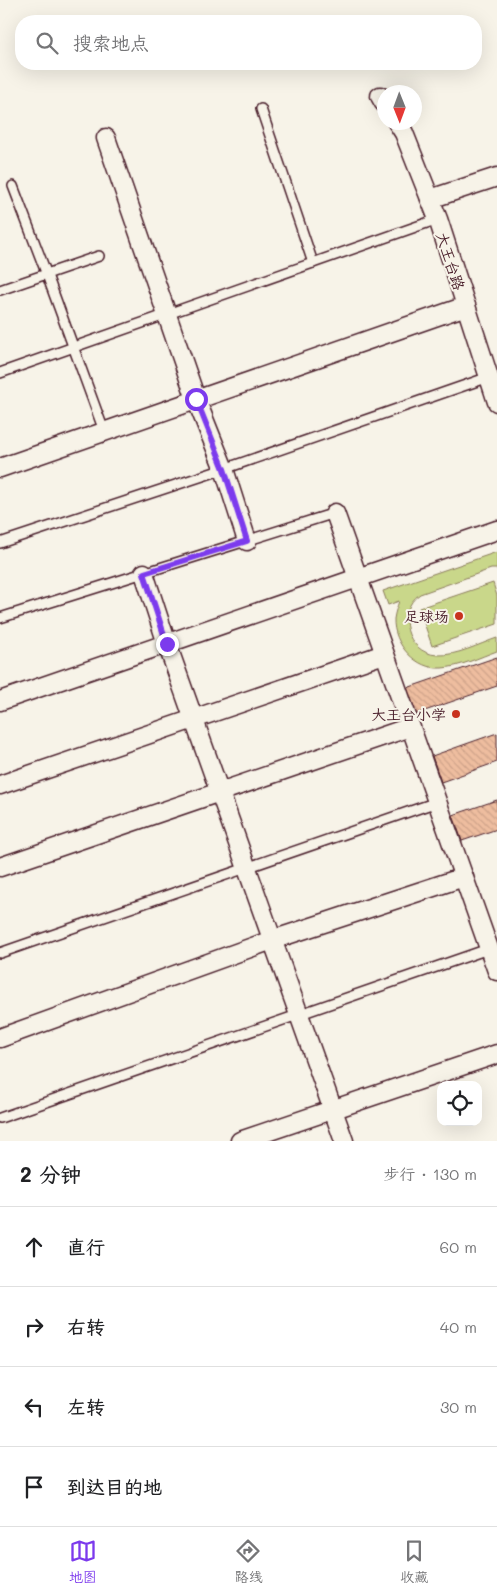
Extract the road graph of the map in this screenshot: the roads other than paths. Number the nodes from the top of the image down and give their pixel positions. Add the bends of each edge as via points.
1 (261, 109) dead end
2 (402, 130) edge
3 (106, 138) dead end
4 (497, 177) edge
5 (13, 186) dead end
6 (430, 199) junction
7 (438, 219) junction
8 (99, 256) dead end
9 (313, 263) junction
10 (47, 275) junction
11 (0, 290) edge
12 (466, 306) junction
13 (167, 314) junction
14 (73, 347) junction
15 (0, 373) edge
16 (489, 377) junction
17 (196, 399) junction
18 (497, 402) edge
19 (104, 431) junction
20 (0, 468) edge
21 (224, 469) junction
22 (335, 513) joint
23 (497, 530) edge
24 (247, 541) junction
25 (0, 543) edge
26 (144, 573) junction
27 (357, 578) junction
28 (0, 618) edge
29 (167, 644) junction
30 (384, 654) junction
31 (0, 701) edge
32 (194, 719) junction
33 (410, 727) junction
34 (0, 785) edge
35 (220, 792) junction
36 (437, 802) junction
37 (0, 867) edge
38 (247, 867) junction
39 (464, 877) junction
40 (272, 940) junction
41 (493, 947) edge
42 (0, 952) edge
43 (497, 971) edge
44 (299, 1014) junction
45 (0, 1038) edge
46 (497, 1054) edge
47 (333, 1109) junction
48 (0, 1118) edge
49 (240, 1141) edge
50 (344, 1141) edge

1 - 9 lane
2 - 6 street, 大王台路
3 - 13 street
4 - 6 street
5 - 10 lane
6 - 7 street, 大王台路
7 - 9 lane
7 - 12 street, 大王台路
8 - 10 lane
9 - 13 lane
10 - 11 lane
10 - 14 lane
12 - 16 street, 大王台路
12 - 17 street
13 - 14 lane
13 - 17 street
14 - 15 lane
14 - 19 lane
16 - 18 street, 大王台路
16 - 21 lane
17 - 19 street
17 - 21 street
19 - 20 street
21 - 24 street
21 - 25 lane
22 - 24 lane
22 - 27 street
23 - 27 street
24 - 26 lane
26 - 28 lane
26 - 29 street
27 - 29 street
27 - 30 street
29 - 31 street
29 - 32 street
30 - 32 street
30 - 33 street
32 - 34 street
32 - 35 street
33 - 35 street
33 - 36 street
35 - 37 street
35 - 38 street
36 - 38 lane
36 - 39 street
38 - 40 street
38 - 42 lane
39 - 40 street
39 - 41 street
40 - 44 street
40 - 45 street
41 - 43 street
41 - 44 lane
44 - 47 street
44 - 48 lane
46 - 47 street
47 - 49 street
47 - 50 street

